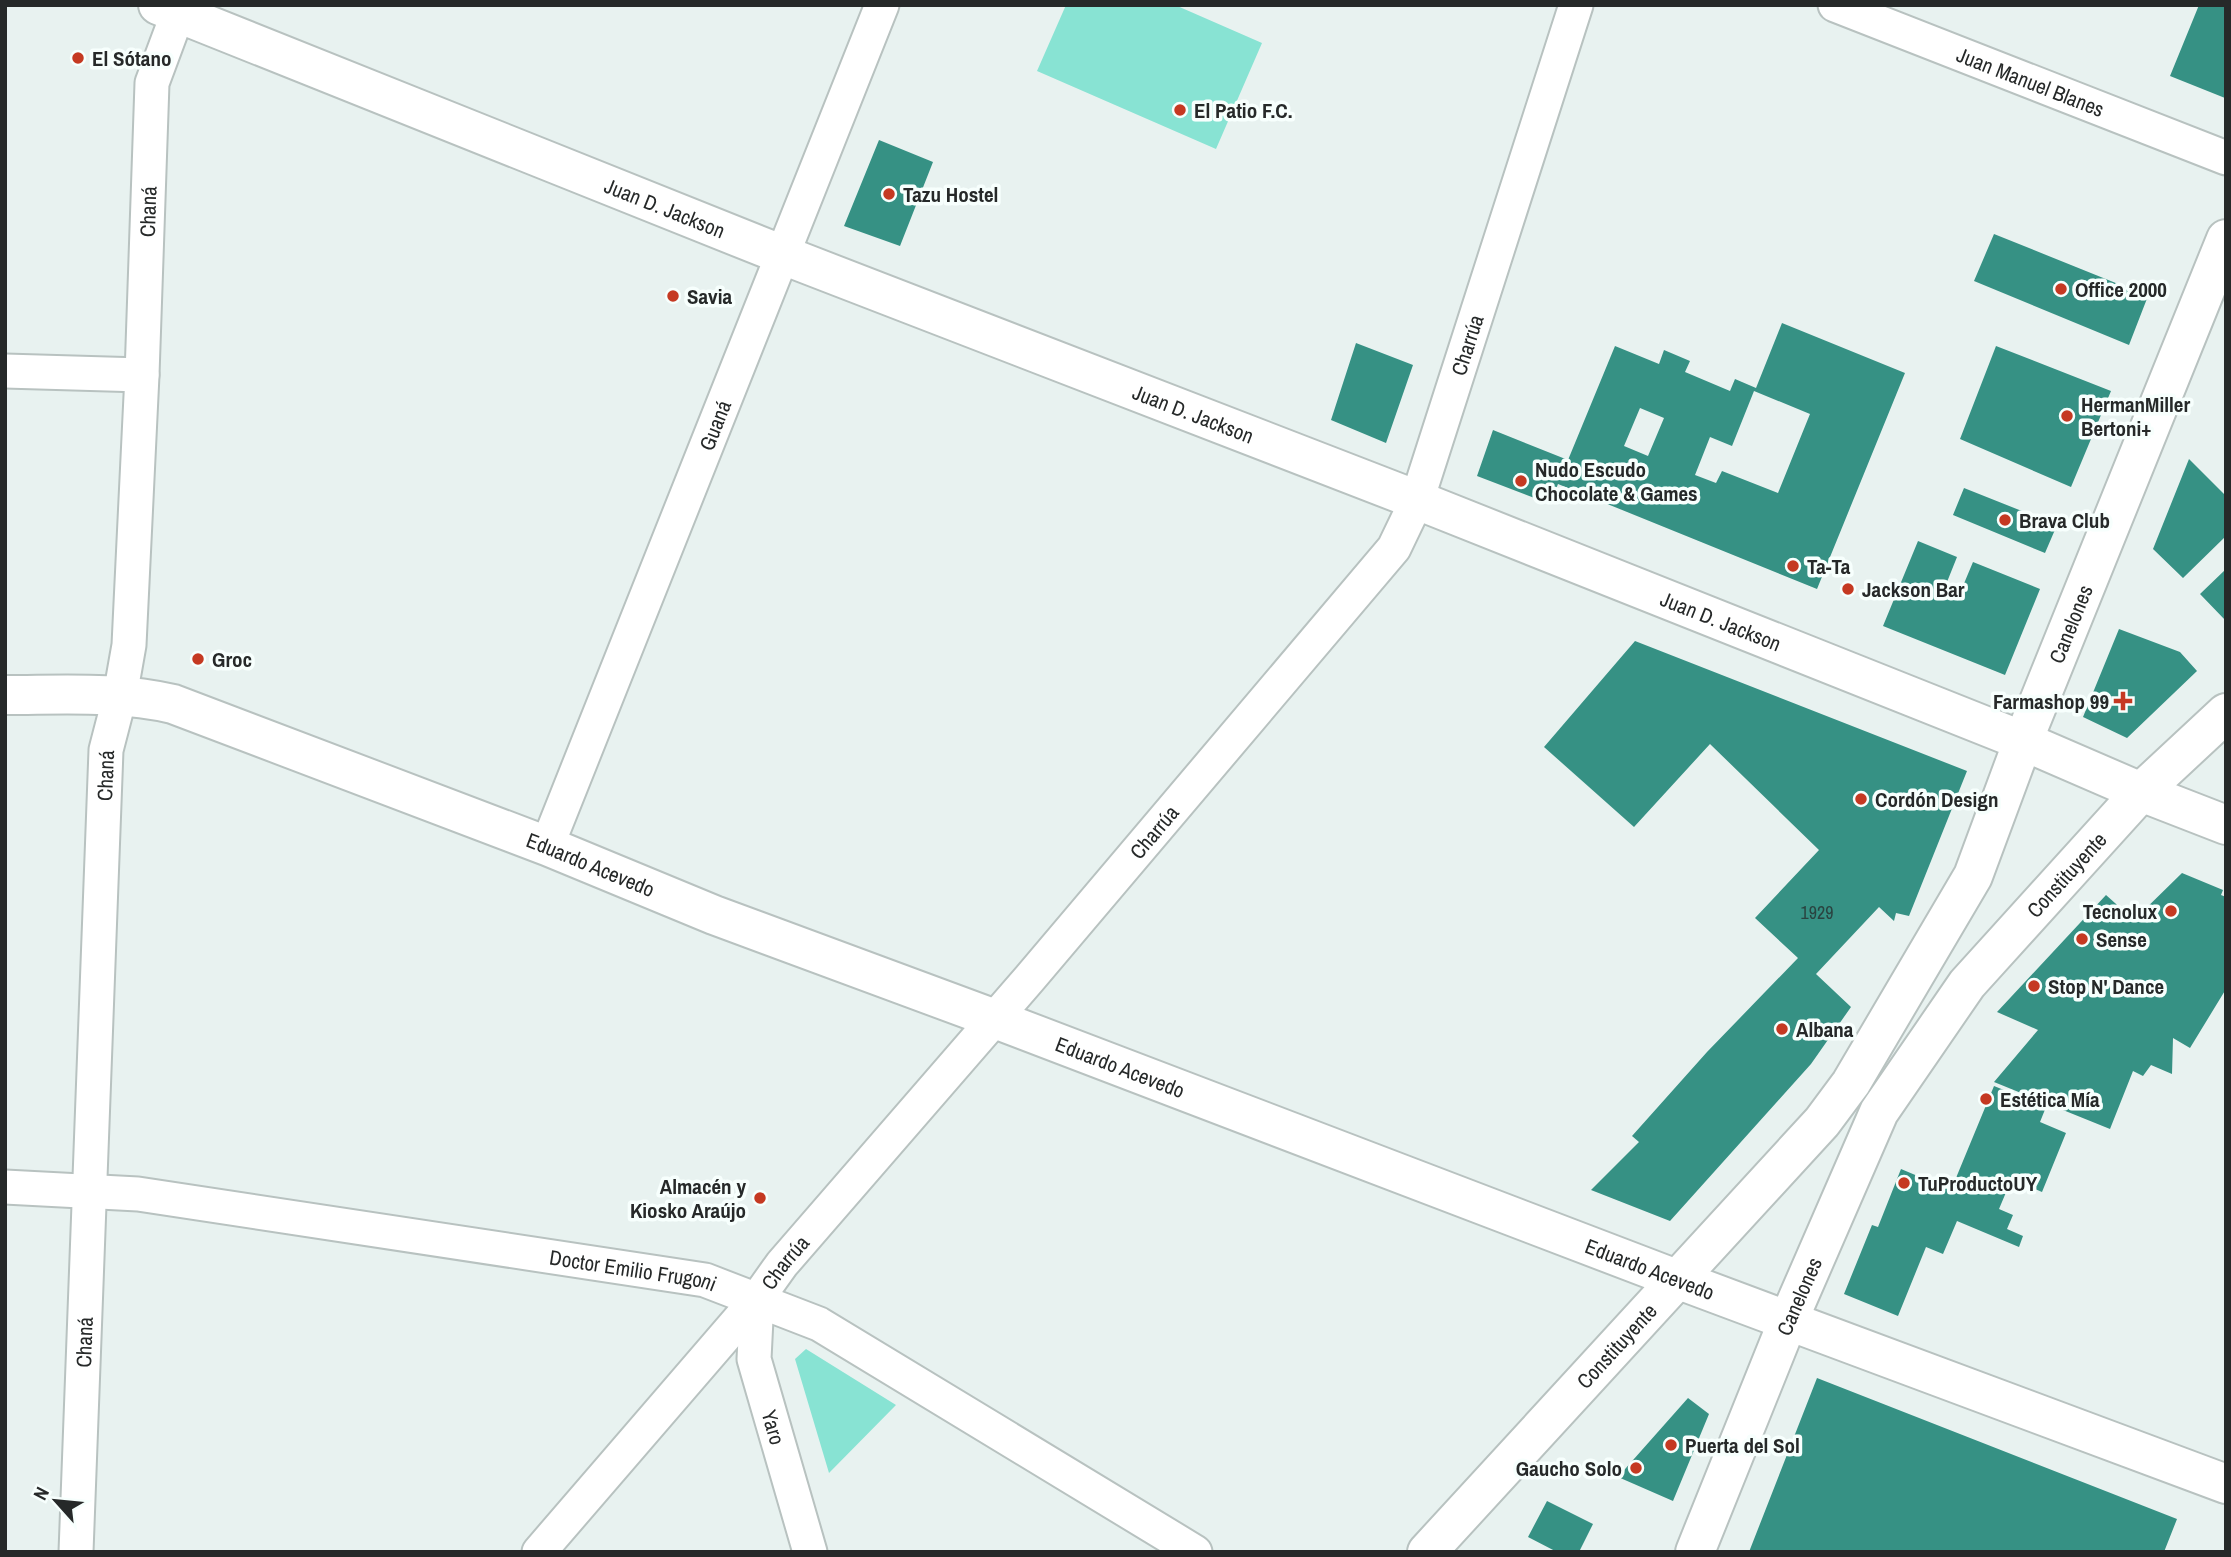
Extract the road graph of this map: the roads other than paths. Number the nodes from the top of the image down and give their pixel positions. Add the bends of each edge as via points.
1 (883, 5) edge
2 (1577, 5) edge
3 (1835, 5) edge
4 (172, 8) edge
5 (2226, 158) edge
6 (2226, 239) edge
7 (783, 255) junction
8 (5, 371) edge
9 (142, 375) junction
10 (1417, 500) junction
11 (5, 695) edge
12 (120, 696) junction
13 (2226, 713) edge
14 (2023, 741) junction
15 (2141, 792) junction
16 (2226, 824) edge
17 (547, 846) junction
18 (1900, 1002) joint
19 (995, 1019) junction
20 (1921, 1048) joint
21 (5, 1188) edge
22 (89, 1190) junction
23 (1678, 1280) junction
24 (757, 1299) junction
25 (1788, 1321) junction
26 (2226, 1485) edge
27 (76, 1552) edge
28 (539, 1552) edge
29 (810, 1552) edge
30 (1195, 1552) edge
31 (1427, 1552) edge
32 (1695, 1552) edge

1 - 7 street, Guaná
2 - 10 street, Charrúa
3 - 5 street, Juan Manuel Blanes
4 - 7 street, Juan D. Jackson
4 - 9 street, Chaná via 152,83
6 - 14 street, Canelones
7 - 10 street, Juan D. Jackson
7 - 17 street, Guaná
8 - 9 street
9 - 12 street, Chaná via 129,645
10 - 14 street, Juan D. Jackson
10 - 19 street, Charrúa via 1394,548
11 - 12 street, Eduardo Acevedo
12 - 17 street, Eduardo Acevedo via 173,704
12 - 22 street, Chaná via 106,751
13 - 15 street, Constituyente
14 - 15 street, Juan D. Jackson
14 - 18 street, Canelones via 1973,876
15 - 16 street, Juan D. Jackson
15 - 20 street, Constituyente via 1967,984
17 - 19 street, Eduardo Acevedo via 714,915
18 - 23 street, Constituyente via 1822,1122
19 - 23 street, Eduardo Acevedo
19 - 24 street, Charrúa via 782,1264
20 - 25 street, Canelones via 1879,1112
21 - 22 street, Doctor Emilio Frugoni
22 - 24 street, Doctor Emilio Frugoni via 705,1280
22 - 27 street, Chaná
23 - 25 street, Eduardo Acevedo
23 - 31 street, Constituyente
24 - 28 street, Charrúa
24 - 29 street, Yaro via 754,1359
24 - 30 street, Doctor Emilio Frugoni via 819,1324
25 - 26 street, Eduardo Acevedo
25 - 32 street, Canelones

